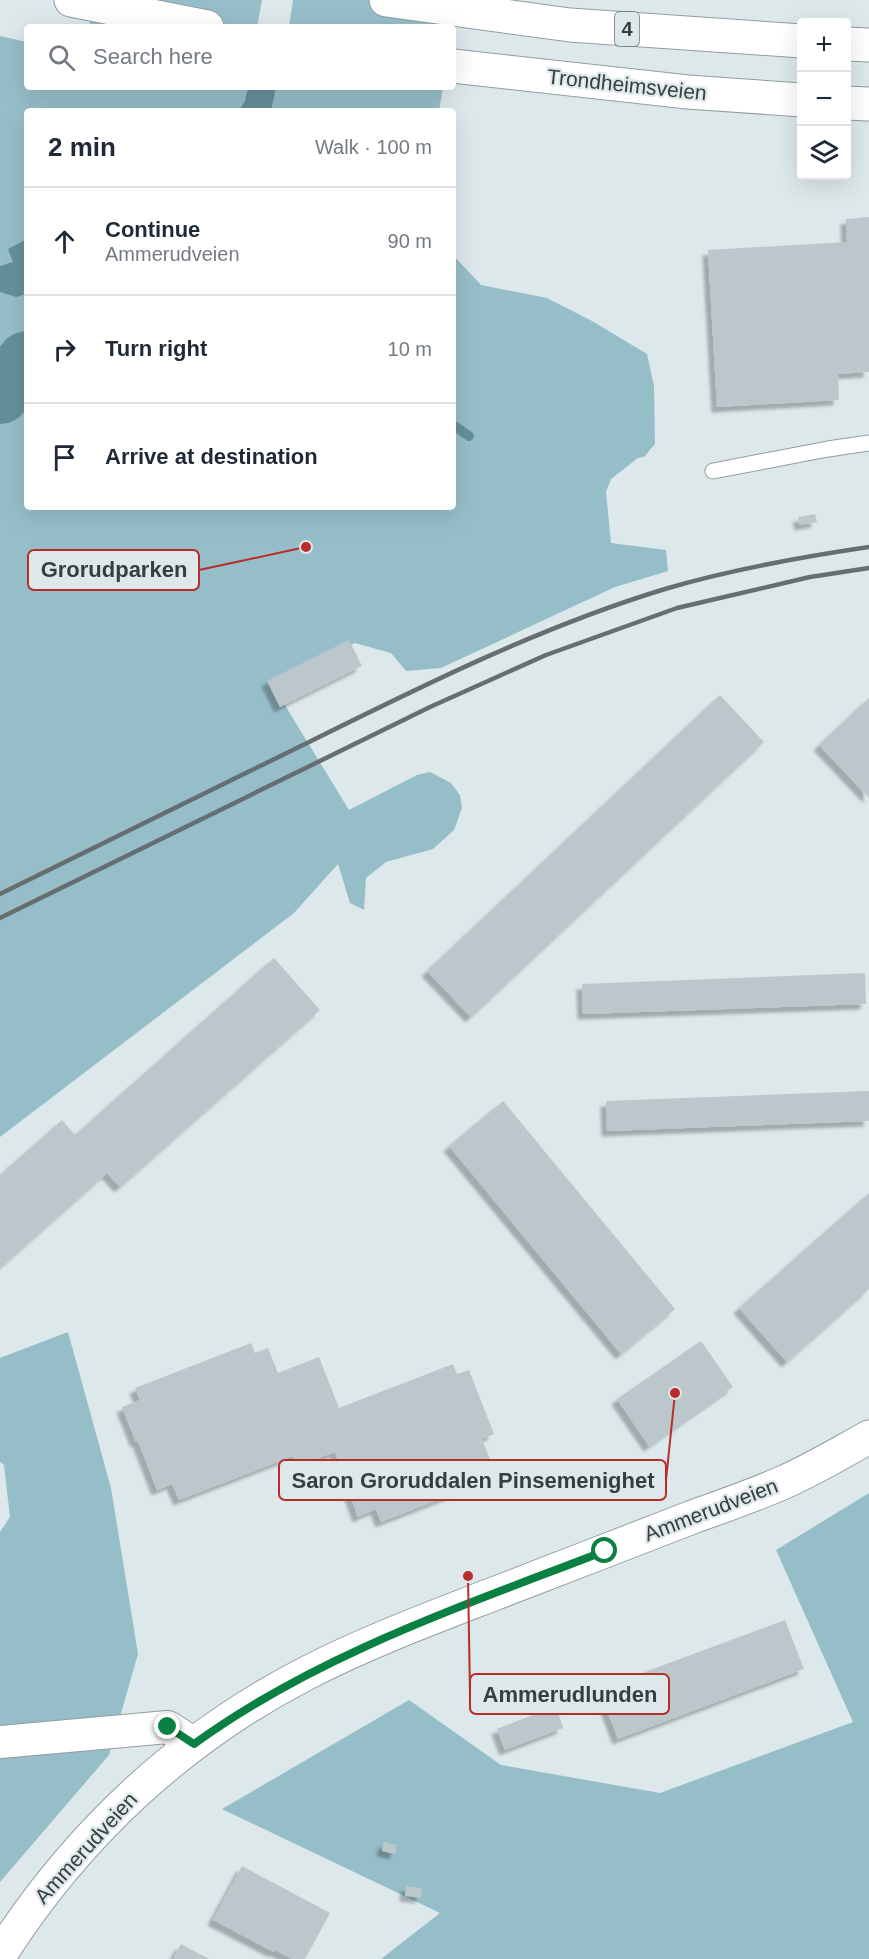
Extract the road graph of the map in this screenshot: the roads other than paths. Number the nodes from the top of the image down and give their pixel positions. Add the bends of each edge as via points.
1 (386, 0) edge
2 (82, 3) edge
3 (191, 24) edge
4 (797, 41) edge
5 (851, 44) edge
6 (869, 45) edge
7 (456, 66) edge
8 (797, 100) edge
9 (851, 103) edge
10 (869, 104) edge
11 (869, 444) edge
12 (713, 471) dead end
13 (869, 1437) edge
14 (0, 1742) edge
15 (194, 1744) junction
16 (0, 1955) edge

1 - 4 main road, 4 via 570,25
2 - 3 main road
5 - 6 main road
7 - 8 main road, Trondheimsveien
9 - 10 main road
11 - 12 lane
13 - 15 main road, Ammerudveien via 782,1482 356,1650 264,1697
14 - 15 street via 168,1727
15 - 16 main road, Ammerudveien via 105,1821 45,1891

